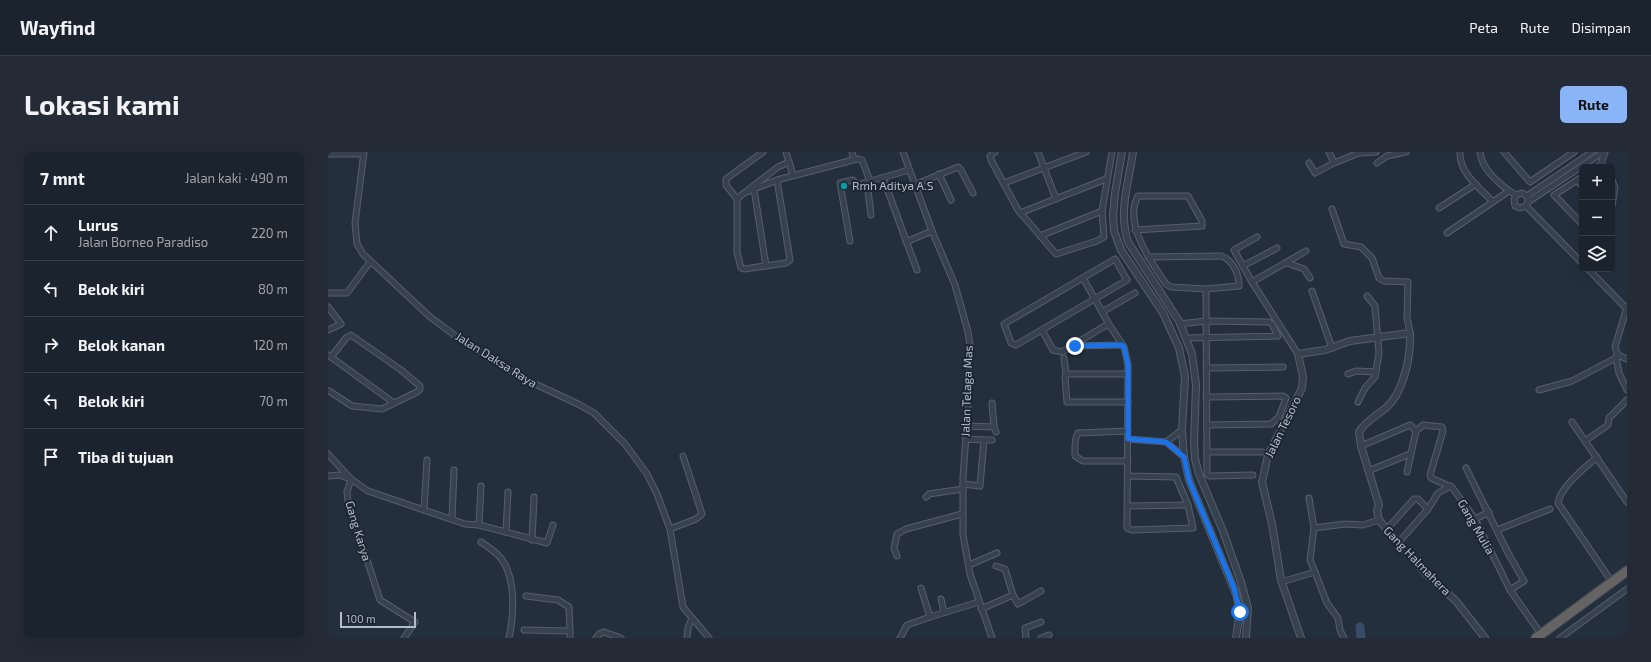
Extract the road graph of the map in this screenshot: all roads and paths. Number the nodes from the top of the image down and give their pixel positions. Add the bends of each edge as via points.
1 (763, 152) edge
2 (788, 152) edge
3 (852, 152) edge
4 (903, 152) edge
5 (995, 152) edge
6 (1038, 152) edge
7 (1086, 152) edge
8 (1112, 152) edge
9 (1122, 152) edge
10 (1133, 152) edge
11 (1329, 152) edge
12 (1376, 152) edge
13 (1406, 152) edge
14 (1460, 152) edge
15 (1480, 152) edge
16 (1504, 152) edge
17 (1574, 152) edge
18 (1592, 152) edge
19 (1604, 152) edge
20 (363, 153) edge
21 (1359, 153) edge
22 (328, 154) edge
23 (854, 159) junction
24 (789, 162) junction
25 (1309, 163) dead end
26 (1334, 163) junction
27 (1377, 163) dead end
28 (1601, 164) edge
29 (1045, 168) junction
30 (908, 170) junction
31 (939, 174) junction
32 (793, 175) junction
33 (883, 178) junction
34 (1106, 179) junction
35 (777, 180) junction
36 (1577, 180) joint
37 (868, 182) junction
38 (1579, 182) edge
39 (1004, 184) junction
40 (1476, 184) junction
41 (914, 185) junction
42 (754, 189) junction
43 (748, 191) junction
44 (1509, 191) junction
45 (973, 193) dead end
46 (1516, 195) junction
47 (737, 199) junction
48 (1056, 199) junction
49 (951, 200) dead end
50 (1527, 201) junction
51 (1493, 202) junction
52 (1438, 208) dead end
53 (1332, 209) dead end
54 (1102, 211) junction
55 (1020, 213) junction
56 (871, 215) dead end
57 (1579, 221) edge
58 (1136, 230) junction
59 (932, 231) junction
60 (1448, 233) dead end
61 (1040, 236) junction
62 (1257, 237) dead end
63 (850, 241) dead end
64 (906, 242) junction
65 (1277, 248) dead end
66 (1306, 251) dead end
67 (1148, 257) junction
68 (1579, 260) edge
69 (370, 262) junction
70 (1287, 264) junction
71 (766, 266) junction
72 (1243, 266) junction
73 (917, 270) dead end
74 (1591, 272) edge
75 (1083, 278) junction
76 (1310, 278) dead end
77 (1252, 282) junction
78 (1206, 289) junction
79 (1312, 291) dead end
80 (328, 293) edge
81 (1135, 293) dead end
82 (1368, 296) dead end
83 (1095, 299) junction
84 (328, 307) edge
85 (1627, 308) edge
86 (1102, 312) junction
87 (1206, 321) junction
88 (1108, 324) junction
89 (1180, 324) junction
90 (328, 330) edge
91 (1042, 330) junction
92 (1410, 334) junction
93 (1379, 336) junction
94 (1186, 338) junction
95 (1206, 338) junction
96 (1122, 345) junction
97 (1072, 346) junction
98 (1332, 348) junction
99 (1298, 354) junction
100 (330, 356) edge
101 (1617, 356) junction
102 (1064, 358) dead end
103 (1627, 359) edge
104 (1193, 362) junction
105 (1182, 365) junction
106 (1283, 367) dead end
107 (1206, 368) junction
108 (1376, 372) junction
109 (1066, 374) junction
110 (1128, 374) junction
111 (1348, 374) dead end
112 (329, 390) dead end
113 (1539, 390) dead end
114 (1627, 390) edge
115 (1206, 397) junction
116 (1627, 400) edge
117 (1128, 402) junction
118 (1358, 402) dead end
119 (394, 403) junction
120 (992, 403) dead end
121 (1572, 422) dead end
122 (1207, 425) junction
123 (967, 426) junction
124 (1182, 430) junction
125 (1416, 431) junction
126 (1128, 432) junction
127 (966, 439) junction
128 (1128, 439) junction
129 (984, 440) junction
130 (992, 440) dead end
131 (1585, 441) junction
132 (1166, 442) junction
133 (1361, 446) junction
134 (1207, 452) junction
135 (1262, 452) dead end
136 (328, 454) edge
137 (1410, 454) junction
138 (683, 456) dead end
139 (1184, 457) junction
140 (1597, 457) junction
141 (427, 460) dead end
142 (1128, 461) junction
143 (1466, 468) dead end
144 (454, 470) dead end
145 (1368, 471) junction
146 (1407, 472) dead end
147 (1253, 475) dead end
148 (328, 476) edge
149 (1128, 476) junction
150 (350, 479) junction
151 (481, 486) dead end
152 (963, 486) junction
153 (1449, 486) junction
154 (508, 492) dead end
155 (534, 497) dead end
156 (926, 497) dead end
157 (1309, 498) dead end
158 (1627, 502) edge
159 (1188, 505) junction
160 (1128, 506) junction
161 (1428, 509) junction
162 (1550, 509) dead end
163 (424, 510) junction
164 (1489, 512) junction
165 (962, 514) junction
166 (452, 519) junction
167 (1475, 519) junction
168 (1379, 520) junction
169 (479, 525) junction
170 (553, 525) dead end
171 (1314, 528) junction
172 (1387, 529) junction
173 (670, 530) junction
174 (1497, 530) junction
175 (506, 532) junction
176 (532, 540) junction
177 (481, 542) dead end
178 (1398, 542) junction
179 (998, 553) dead end
180 (897, 556) dead end
181 (969, 565) junction
182 (996, 566) dead end
183 (1627, 571) edge
184 (1315, 572) junction
185 (1281, 582) junction
186 (1612, 582) junction
187 (921, 588) dead end
188 (1627, 589) edge
189 (1510, 590) junction
190 (1040, 591) dead end
191 (1013, 595) junction
192 (526, 596) dead end
193 (941, 599) dead end
194 (979, 602) junction
195 (981, 609) junction
196 (944, 612) junction
197 (930, 617) junction
198 (692, 618) junction
199 (1041, 622) dead end
200 (524, 630) dead end
201 (570, 632) junction
202 (1049, 635) dead end
203 (1538, 636) edge
204 (404, 638) edge
205 (509, 638) edge
206 (570, 638) edge
207 (596, 638) edge
208 (621, 638) edge
209 (687, 638) edge
210 (709, 638) edge
211 (900, 638) edge
212 (992, 638) edge
213 (1026, 638) edge
214 (1041, 638) edge
215 (1236, 638) edge
216 (1246, 638) edge
217 (1301, 638) edge
218 (1344, 638) edge
219 (1485, 638) edge
220 (1560, 638) edge

1 - 47 street via 726,179 726,185
2 - 24 street
3 - 23 street
4 - 30 street, Jalan Telaga Mas
5 - 39 street via 990,156 991,160
6 - 29 street
7 - 29 street
8 - 34 street
9 - 105 street via 1113,215 1117,241 1169,324 1179,348
10 - 89 street via 1124,207 1125,234
11 - 26 street
12 - 21 street
13 - 27 street via 1387,156
14 - 40 street via 1464,171
15 - 44 street via 1485,167
16 - 17 street via 1530,182
18 - 50 street
19 - 28 street via 1605,157
19 - 50 street
20 - 22 street
20 - 69 street, Jalan Daksa Raya via 356,235 357,244
21 - 26 street
23 - 32 street
23 - 37 street via 862,160
24 - 32 street
24 - 43 street via 778,167
25 - 26 street via 1316,174
29 - 39 street
29 - 48 street
30 - 33 street
30 - 41 street, Jalan Telaga Mas
31 - 41 street
31 - 45 street via 956,167 960,168
31 - 49 street
32 - 35 street
33 - 37 street
33 - 64 street
34 - 48 street
34 - 54 street
35 - 42 street
35 - 71 street via 790,260
36 - 38 street
36 - 57 street via 1554,196
37 - 56 street
37 - 63 street via 858,185 853,180 840,183
39 - 55 street
40 - 51 street
40 - 52 street
41 - 59 street, Jalan Telaga Mas
42 - 43 street
42 - 71 street
43 - 47 street
44 - 46 street
44 - 51 street
46 - 50 street via 1522,193
46 - 50 street via 1515,206 1520,208
47 - 71 street via 737,252 740,266 744,269
48 - 55 street
50 - 68 street
51 - 60 street
53 - 92 street, Gang Halmahera via 1344,244 1361,247 1372,258 1379,278 1384,281 1408,282 1407,317
54 - 61 street
54 - 61 street via 1104,236 1097,241 1056,254
55 - 61 street
58 - 58 street via 1202,226 1203,224 1186,195 1138,196 1134,212
58 - 67 street
59 - 64 street
59 - 123 street, Jalan Telaga Mas via 955,284 968,332 970,345
62 - 72 street, Jalan Tesoro via 1234,250
64 - 73 street
65 - 72 street
66 - 70 street
67 - 78 street via 1171,288
67 - 78 street via 1228,258 1239,286
69 - 80 street via 347,293
69 - 173 street, Jalan Daksa Raya via 429,316 457,336 520,377 578,404 598,417 638,458 657,494
70 - 76 street via 1304,269
70 - 77 street
72 - 77 street, Jalan Tesoro
74 - 85 street
75 - 83 street
75 - 83 street via 1115,259 1127,280
75 - 91 street via 1003,325 1014,345
77 - 99 street, Jalan Tesoro
78 - 87 street
79 - 98 street
81 - 86 street
82 - 93 street via 1375,306
83 - 86 street
83 - 91 street
84 - 90 street via 341,324
85 - 101 street via 1615,347
86 - 88 street
87 - 89 street
87 - 95 street
87 - 95 street via 1269,322 1278,336
88 - 96 street
88 - 97 street
89 - 94 street
91 - 97 street via 1056,352 1062,352
92 - 93 street
92 - 133 street, Gang Halmahera via 1410,357 1398,390 1388,406 1361,428
93 - 98 street via 1350,341
93 - 108 street
94 - 95 street
94 - 104 street
95 - 107 street
96 - 97 street
96 - 110 street
98 - 99 street
99 - 185 street, Jalan Tesoro via 1303,377 1302,388 1268,455 1262,482
100 - 119 street
100 - 119 street via 351,335 419,384 420,389 417,392
101 - 103 street
101 - 113 street via 1572,381
101 - 114 street via 1619,373
102 - 109 street
104 - 105 street
104 - 216 street via 1196,385 1195,458 1241,582 1248,608
105 - 124 street via 1185,384
106 - 107 street
107 - 115 street
108 - 111 street via 1356,371
108 - 118 street
109 - 110 street
109 - 117 street via 1068,402
110 - 117 street
112 - 119 street via 352,406 382,410
115 - 122 street
115 - 122 street via 1286,398 1279,417 1271,424
116 - 131 street via 1609,418 1608,425
117 - 126 street
120 - 123 street via 995,430
121 - 131 street
122 - 134 street
123 - 127 street, Jalan Telaga Mas
124 - 132 street
124 - 139 street
125 - 133 street via 1410,425
125 - 137 street
125 - 153 street via 1423,425 1442,427 1430,474 1431,478
126 - 128 street
126 - 142 street via 1078,433 1075,450 1075,456 1083,461
127 - 129 street
127 - 152 street, Jalan Telaga Mas
128 - 132 street
128 - 142 street
129 - 130 street
129 - 152 street via 979,488
131 - 140 street
132 - 139 street
133 - 145 street, Gang Halmahera
134 - 135 street
134 - 147 street via 1209,476
136 - 150 street
137 - 145 street
137 - 146 street
138 - 173 street via 702,514
139 - 215 street via 1189,480 1236,594 1240,612
140 - 158 street
140 - 186 street via 1575,477 1560,495 1558,503
141 - 163 street
142 - 149 street
143 - 164 street
144 - 166 street
145 - 168 street, Gang Halmahera via 1379,505
148 - 150 street via 340,475
149 - 159 street via 1174,476
149 - 160 street
150 - 163 street, Gang Karya via 368,491
150 - 204 street, Gang Karya via 348,501 380,600 415,622
151 - 169 street
152 - 156 street via 929,494
152 - 165 street, Jalan Telaga Mas
153 - 161 street via 1438,493
153 - 167 street, Gang Mulia via 1453,487
154 - 175 street
155 - 176 street
157 - 171 street
159 - 160 street
159 - 160 street via 1193,528 1174,530 1129,530 1126,526
161 - 172 street via 1418,499 1414,499
161 - 178 street
162 - 174 street
163 - 166 street, Gang Karya
164 - 167 street
164 - 174 street
165 - 180 street via 906,529 897,534 894,548
165 - 181 street, Jalan Telaga Mas
166 - 169 street, Gang Karya via 465,524
167 - 189 street, Gang Mulia
168 - 171 street via 1363,525 1345,524
168 - 172 street, Gang Halmahera
169 - 175 street, Gang Karya
170 - 176 street via 547,543
171 - 184 street via 1310,560
172 - 178 street, Gang Halmahera
173 - 198 street, Jalan Daksa Raya via 683,607
174 - 189 street via 1524,581
175 - 176 street, Gang Karya
177 - 205 street via 499,556 512,584 513,620
178 - 219 street, Gang Halmahera via 1426,574 1456,601
179 - 181 street
181 - 194 street, Jalan Telaga Mas
182 - 191 street via 1005,569
183 - 186 highway
184 - 185 street
184 - 218 street via 1327,603 1338,618
185 - 217 street, Jalan Tesoro
186 - 203 highway
187 - 197 street
188 - 220 street
189 - 203 street, Gang Mulia
190 - 191 street via 1018,604
191 - 195 street
192 - 201 street via 558,600 569,608
193 - 196 street
194 - 195 street, Jalan Telaga Mas
194 - 196 street
195 - 212 street, Jalan Telaga Mas
196 - 197 street
197 - 211 street via 905,627
198 - 209 street
198 - 210 street, Jalan Daksa Raya
199 - 213 street via 1025,628
200 - 201 street
201 - 206 street
202 - 214 street
207 - 208 street via 604,632

